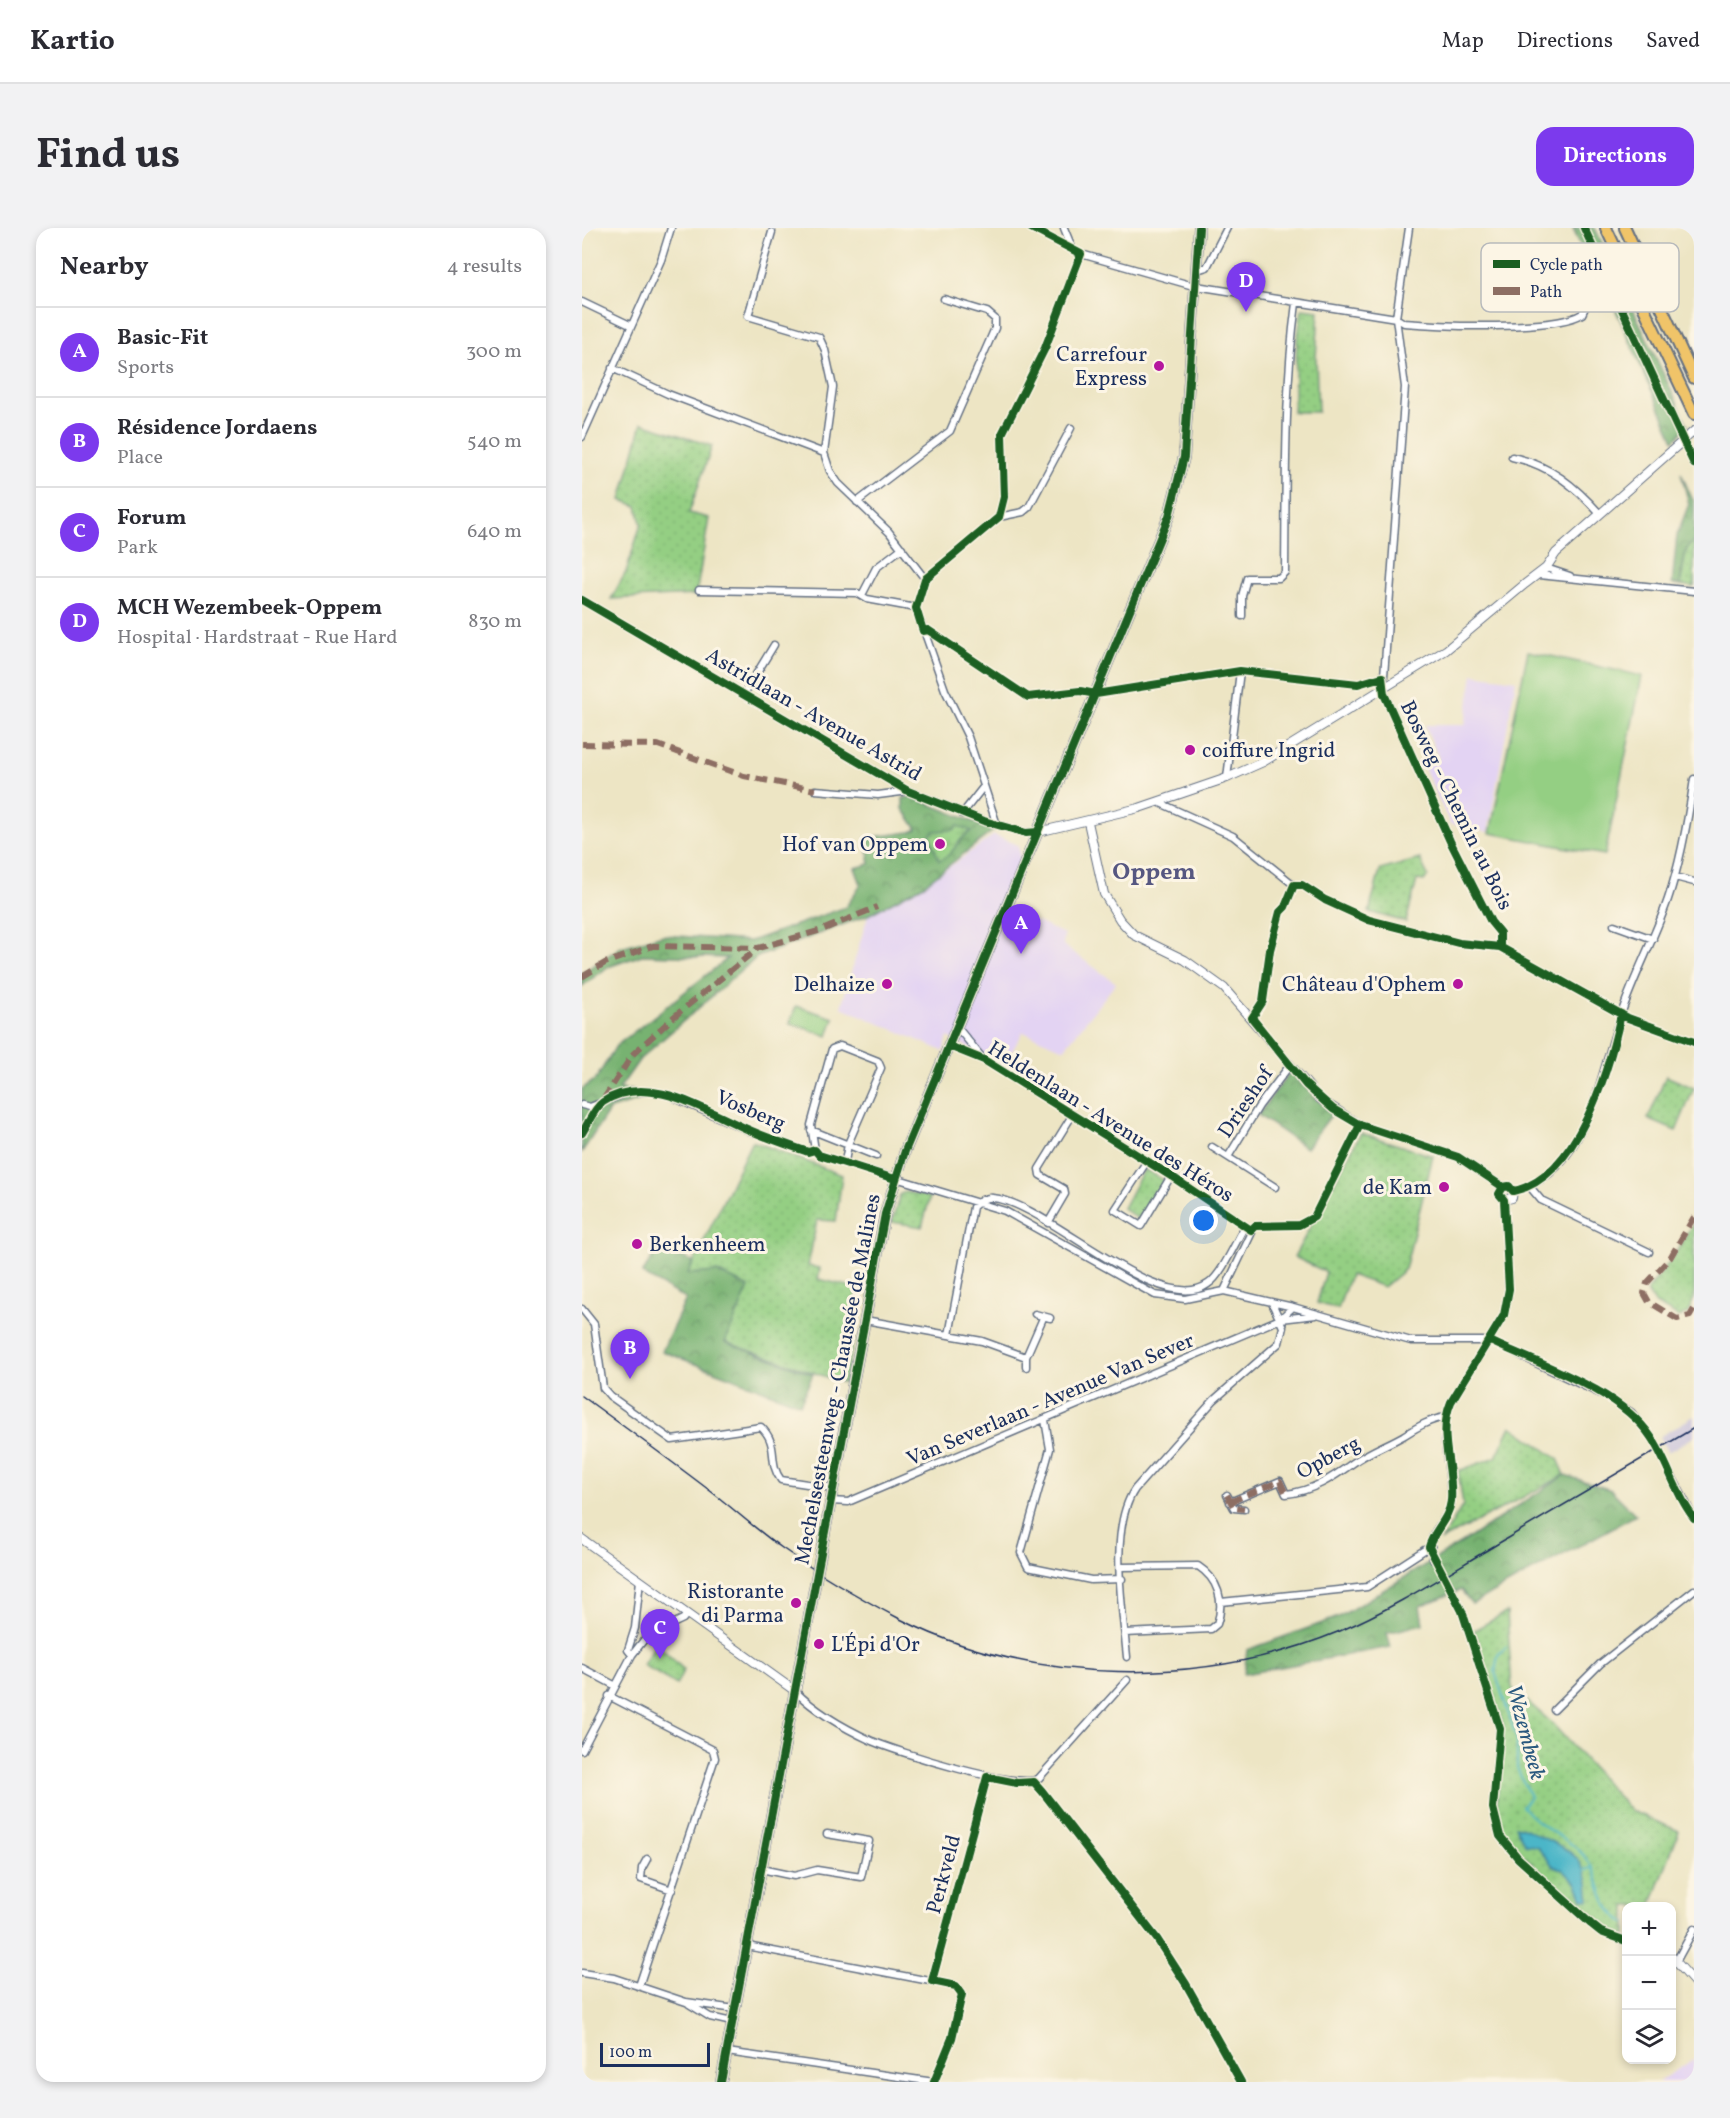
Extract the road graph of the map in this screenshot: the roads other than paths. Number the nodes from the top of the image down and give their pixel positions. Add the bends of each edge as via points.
1 (672, 228) edge
2 (1031, 228) edge
3 (1064, 228) edge
4 (1199, 228) edge
5 (1227, 228) edge
6 (1409, 228) edge
7 (1606, 228) edge
8 (1625, 228) edge
9 (772, 232) dead end
10 (1613, 243) edge
11 (1632, 243) edge
12 (1073, 251) junction
13 (1081, 254) junction
14 (1197, 270) junction
15 (1196, 286) junction
16 (944, 299) dead end
17 (582, 302) edge
18 (1296, 303) junction
19 (1582, 312) edge
20 (1646, 312) edge
21 (1664, 312) edge
22 (1396, 318) junction
23 (630, 325) junction
24 (612, 368) junction
25 (1694, 378) edge
26 (1694, 414) edge
27 (1071, 428) dead end
28 (1694, 431) edge
29 (582, 437) edge
30 (824, 453) junction
31 (1512, 457) dead end
32 (857, 502) junction
33 (1600, 514) junction
34 (999, 517) junction
35 (902, 548) junction
36 (1546, 568) junction
37 (1539, 575) junction
38 (1574, 577) junction
39 (925, 579) junction
40 (699, 590) dead end
41 (1694, 591) edge
42 (862, 595) junction
43 (582, 600) edge
44 (916, 608) junction
45 (1242, 616) dead end
46 (774, 645) dead end
47 (1262, 673) dead end
48 (1382, 677) junction
49 (1161, 683) dead end
50 (1383, 690) junction
51 (744, 694) junction
52 (1227, 778) junction
53 (1694, 780) edge
54 (984, 786) junction
55 (815, 790) dead end
56 (909, 791) junction
57 (1158, 802) junction
58 (962, 814) junction
59 (1088, 822) junction
60 (997, 825) junction
61 (1038, 832) junction
62 (1675, 877) junction
63 (1694, 882) edge
64 (1294, 885) junction
65 (1614, 924) dead end
66 (1653, 939) junction
67 (1500, 947) junction
68 (1621, 1014) junction
69 (1252, 1018) junction
70 (957, 1027) junction
71 (1694, 1042) edge
72 (949, 1046) junction
73 (984, 1060) junction
74 (1290, 1065) junction
75 (582, 1105) edge
76 (1072, 1114) junction
77 (1360, 1125) junction
78 (811, 1130) junction
79 (848, 1144) junction
80 (1212, 1147) dead end
81 (815, 1150) junction
82 (876, 1156) dead end
83 (1228, 1157) junction
84 (1147, 1161) junction
85 (845, 1162) junction
86 (1171, 1176) junction
87 (895, 1179) junction
88 (1275, 1187) dead end
89 (1503, 1187) junction
90 (1530, 1187) junction
91 (1514, 1191) junction
92 (1504, 1200) junction
93 (977, 1203) junction
94 (1048, 1223) junction
95 (1248, 1228) junction
96 (1649, 1252) dead end
97 (1224, 1291) junction
98 (1272, 1303) junction
99 (1293, 1306) junction
100 (582, 1309) edge
101 (1302, 1309) junction
102 (1035, 1314) dead end
103 (1318, 1315) junction
104 (1301, 1317) junction
105 (1280, 1319) junction
106 (865, 1320) junction
107 (949, 1335) junction
108 (1490, 1341) junction
109 (1026, 1356) junction
110 (1026, 1367) dead end
111 (1446, 1417) junction
112 (1045, 1420) junction
113 (833, 1488) junction
114 (1227, 1495) dead end
115 (831, 1501) junction
116 (1230, 1502) junction
117 (1244, 1509) dead end
118 (1694, 1518) edge
119 (582, 1539) edge
120 (1429, 1547) junction
121 (1434, 1560) tunnel mouth
122 (1121, 1567) junction
123 (1122, 1579) junction
124 (640, 1580) junction
125 (1448, 1583) tunnel mouth
126 (1694, 1590) edge
127 (1221, 1602) junction
128 (687, 1614) junction
129 (1125, 1633) junction
130 (632, 1655) junction
131 (1127, 1657) dead end
132 (582, 1668) edge
133 (1126, 1680) dead end
134 (614, 1685) junction
135 (795, 1691) junction
136 (609, 1696) junction
137 (1554, 1710) dead end
138 (582, 1750) edge
139 (987, 1776) junction
140 (827, 1834) dead end
141 (647, 1859) dead end
142 (761, 1869) junction
143 (672, 1890) junction
144 (1694, 1929) edge
145 (1622, 1940) edge
146 (747, 1946) junction
147 (1676, 1956) edge
148 (1676, 1961) edge
149 (582, 1973) edge
150 (932, 1980) junction
151 (1694, 1982) edge
152 (639, 1986) junction
153 (956, 1986) dead end
154 (686, 2002) junction
155 (735, 2009) junction
156 (732, 2022) junction
157 (727, 2052) junction
158 (934, 2081) edge
159 (721, 2082) edge

1 - 23 street
2 - 12 street
3 - 12 street
4 - 14 main road, Mechelsesteenweg - Chaussée de Malines
5 - 14 street via 1206,268
6 - 22 street, Bosweg - Chemin au Bois
7 - 10 highway
8 - 11 highway
9 - 30 street via 748,316 819,337 833,387
12 - 13 street
13 - 15 street
13 - 34 street via 1045,348 1002,434 1004,497
14 - 15 main road, Mechelsesteenweg - Chaussée de Malines
15 - 18 street
15 - 61 main road, Mechelsesteenweg - Chaussée de Malines via 1185,448 1174,500
16 - 32 street via 987,312 995,319 995,328 950,431
17 - 23 street
18 - 22 street
18 - 45 street via 1287,414 1284,572 1279,578 1246,578
19 - 22 street via 1579,316 1522,324 1438,325 1404,323
20 - 26 highway
21 - 25 highway
22 - 48 street, Bosweg - Chemin au Bois via 1405,387
23 - 24 street
24 - 29 street
24 - 30 street via 685,401
27 - 34 street via 1029,507
28 - 33 street, Astridlaan - Avenue Astrid
30 - 32 street via 838,483
31 - 33 street via 1531,461 1563,477
32 - 35 street
33 - 36 street, Astridlaan - Avenue Astrid via 1556,553
34 - 39 street
35 - 39 street
35 - 42 street via 876,568
36 - 37 street, Astridlaan - Avenue Astrid
36 - 38 street
37 - 38 street
37 - 50 street, Astridlaan - Avenue Astrid via 1446,650
38 - 41 street
39 - 44 street
40 - 42 street
42 - 44 street
43 - 51 street, Astridlaan - Avenue Astrid
44 - 54 street
46 - 51 street
47 - 48 street via 1358,684
48 - 50 street, Bosweg - Chemin au Bois
49 - 52 street via 1240,671
50 - 52 street, Astridlaan - Avenue Astrid via 1263,762
50 - 67 street, Bosweg - Chemin au Bois via 1455,851 1500,933
51 - 56 street, Astridlaan - Avenue Astrid
52 - 57 street, Astridlaan - Avenue Astrid
53 - 62 street
54 - 58 street
54 - 60 street
55 - 56 street via 878,795
56 - 58 street, Astridlaan - Avenue Astrid
57 - 59 street, Astridlaan - Avenue Astrid
57 - 64 street via 1233,836
58 - 60 street, Astridlaan - Avenue Astrid
59 - 61 street, Astridlaan - Avenue Astrid
59 - 69 street via 1104,894 1120,920 1134,935 1166,949 1212,978
60 - 61 street, Astridlaan - Avenue Astrid via 1026,833
61 - 70 main road, Mechelsesteenweg - Chaussée de Malines
62 - 63 street
62 - 66 street
64 - 67 street via 1302,885 1369,920 1459,943
64 - 69 street via 1280,912 1263,1001
65 - 66 street
66 - 68 street
67 - 68 street
68 - 71 street
68 - 90 street via 1582,1130 1557,1166
69 - 74 street
70 - 72 main road, Mechelsesteenweg - Chaussée de Malines
70 - 73 street, Heldenlaan - Avenue des Héros
72 - 73 street, Heldenlaan - Avenue des Héros
72 - 87 main road, Mechelsesteenweg - Chaussée de Malines
73 - 76 street, Heldenlaan - Avenue des Héros
74 - 77 street via 1326,1105
74 - 83 street, Drieshof
75 - 81 street, Vosberg via 590,1107 629,1092 655,1092 808,1152
76 - 84 street, Heldenlaan - Avenue des Héros
76 - 94 street via 1039,1169 1065,1194
77 - 89 street via 1458,1157
77 - 95 street via 1314,1218 1299,1225
78 - 79 street
78 - 79 street via 832,1049 840,1046 878,1061 881,1068
78 - 81 street
79 - 82 street
79 - 85 street
80 - 83 street, Drieshof
81 - 85 street, Vosberg via 819,1155
83 - 88 street, Drieshof
84 - 86 street, Heldenlaan - Avenue des Héros
84 - 86 street via 1115,1210 1141,1226
85 - 87 street, Vosberg
86 - 95 street, Heldenlaan - Avenue des Héros
87 - 93 street, Vosberg
87 - 106 main road, Mechelsesteenweg - Chaussée de Malines
89 - 91 street
89 - 92 street via 1499,1194
90 - 91 street
90 - 96 street via 1541,1200
91 - 92 street via 1512,1198
92 - 108 street via 1509,1289 1504,1315
93 - 94 street, Vosberg via 995,1198
93 - 97 street, Vosberg via 1014,1215 1150,1294 1185,1299
93 - 107 street
94 - 95 street, Vosberg via 1118,1265 1154,1283 1182,1290 1204,1287 1214,1279
95 - 97 street
97 - 98 street, Vosberg
98 - 99 street, Vosberg
98 - 105 street
99 - 101 street, Van Severlaan - Avenue Van Sever
99 - 105 street, Van Severlaan - Avenue Van Sever
100 - 113 street via 594,1324 603,1388 642,1419 672,1440 761,1427 771,1436 775,1473 780,1480
101 - 103 street, Van Severlaan - Avenue Van Sever
101 - 104 street
102 - 109 street via 1047,1318
103 - 104 street, Van Severlaan - Avenue Van Sever
103 - 108 street, Van Severlaan - Avenue Van Sever via 1411,1341
104 - 105 street, Van Severlaan - Avenue Van Sever
105 - 112 street, Van Severlaan - Avenue Van Sever
105 - 122 street via 1284,1331 1279,1343 1220,1395 1131,1495 1122,1520
106 - 107 street
106 - 113 main road, Mechelsesteenweg - Chaussée de Malines
107 - 109 street
108 - 111 street via 1451,1402
108 - 118 street via 1630,1412 1666,1460
109 - 110 street
111 - 116 street, Opberg via 1409,1432 1303,1492 1286,1494 1280,1481
111 - 120 street via 1451,1503
112 - 115 street, Van Severlaan - Avenue Van Sever via 849,1502
112 - 123 street via 1050,1449 1021,1553 1023,1562 1028,1567 1082,1579
113 - 115 main road, Mechelsesteenweg - Chaussée de Malines
114 - 116 street
115 - 135 main road, Mechelsesteenweg - Chaussée de Malines
116 - 117 street via 1234,1508
119 - 124 street
120 - 121 street
120 - 127 street via 1367,1587
122 - 123 street
122 - 127 street via 1198,1566 1217,1587
123 - 129 street
124 - 128 street
124 - 130 street via 635,1628 628,1650
125 - 145 street via 1462,1611 1500,1729 1493,1809 1500,1836 1591,1924
126 - 137 street via 1600,1664
127 - 129 street via 1217,1624 1211,1629
128 - 130 street via 647,1636
128 - 135 street
129 - 131 street
130 - 134 street
132 - 134 street
133 - 139 street via 1122,1689 1034,1782 1017,1783
134 - 136 street
135 - 139 street via 808,1703 874,1742
135 - 142 main road, Mechelsesteenweg - Chaussée de Malines
136 - 138 street
136 - 143 street via 713,1750 715,1758
139 - 150 street, Perkveld
140 - 142 street via 869,1841 861,1877 817,1870 794,1876
141 - 143 street via 641,1880
142 - 146 main road, Mechelsesteenweg - Chaussée de Malines
143 - 152 street
144 - 147 street
146 - 150 street
146 - 155 main road, Mechelsesteenweg - Chaussée de Malines
148 - 151 street
149 - 152 street
150 - 153 street
152 - 154 street
154 - 155 street
154 - 156 street via 710,2017
155 - 156 main road, Mechelsesteenweg - Chaussée de Malines
156 - 157 main road, Mechelsesteenweg - Chaussée de Malines
157 - 158 street
157 - 159 main road, Mechelsesteenweg - Chaussée de Malines

